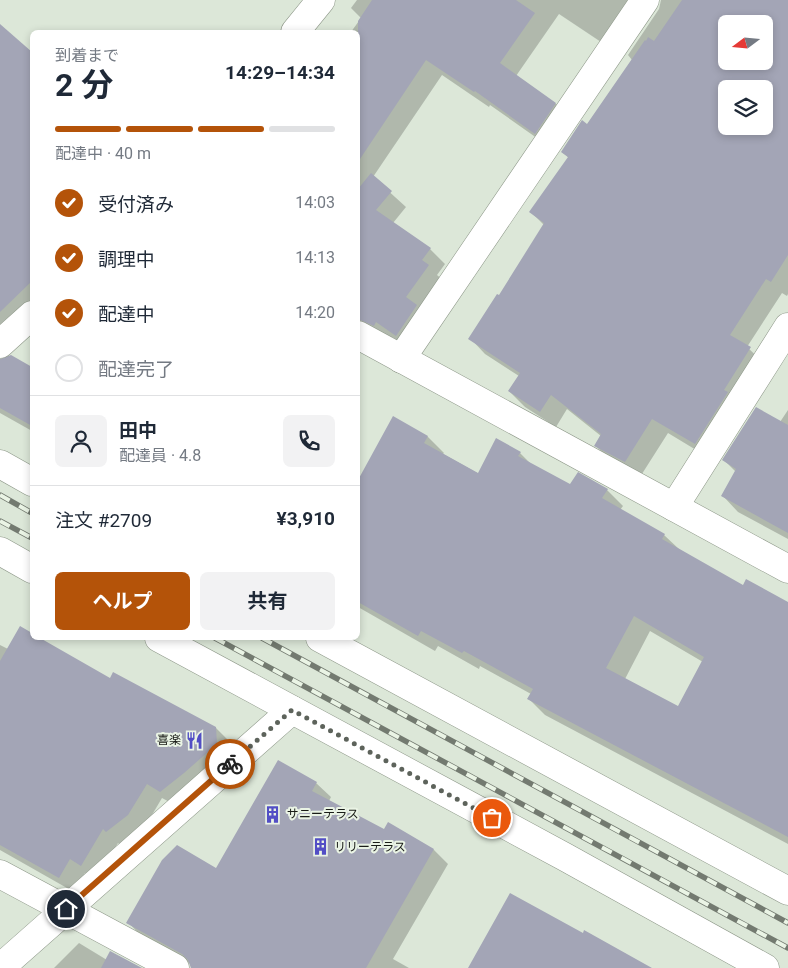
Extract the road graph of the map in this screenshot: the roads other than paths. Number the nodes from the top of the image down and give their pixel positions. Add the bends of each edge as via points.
1 (321, 0) edge
2 (645, 0) edge
3 (297, 30) edge
4 (30, 317) edge
5 (788, 327) edge
6 (360, 336) edge
7 (0, 344) edge
8 (401, 359) junction
9 (0, 464) edge
10 (30, 481) edge
11 (674, 507) junction
12 (0, 551) edge
13 (30, 568) edge
14 (788, 569) edge
15 (163, 640) edge
16 (324, 640) edge
17 (292, 710) junction
18 (0, 874) edge
19 (788, 891) edge
20 (66, 909) junction
21 (0, 968) edge
22 (175, 968) edge
23 (765, 968) edge

1 - 3 street
2 - 8 street
4 - 7 street
5 - 11 street
6 - 8 street
8 - 11 street
9 - 10 street
11 - 14 street
12 - 13 street
15 - 17 street
16 - 19 street
17 - 20 street
17 - 23 street
18 - 20 street
20 - 21 street
20 - 22 street

